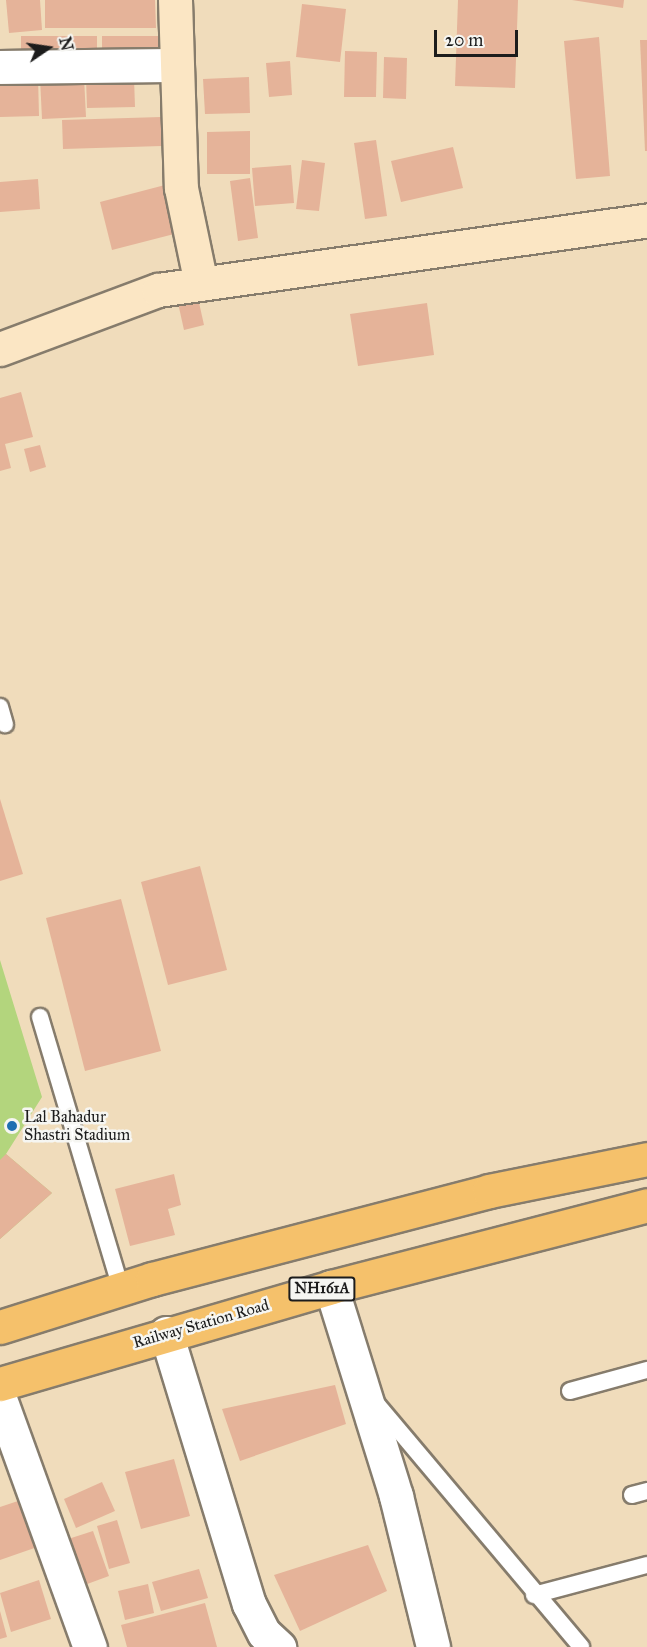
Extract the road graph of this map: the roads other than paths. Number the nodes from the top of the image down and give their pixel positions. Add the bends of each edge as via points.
1 (175, 0) edge
2 (176, 65) junction
3 (0, 67) edge
4 (647, 220) edge
5 (201, 284) junction
6 (0, 349) edge
7 (0, 707) edge
8 (5, 724) dead end
9 (40, 1017) dead end
10 (647, 1159) edge
11 (647, 1204) edge
12 (331, 1287) junction
13 (121, 1289) junction
14 (0, 1327) edge
15 (166, 1333) junction
16 (647, 1370) edge
17 (0, 1384) edge
18 (361, 1385) junction
19 (570, 1391) dead end
20 (0, 1399) edge
21 (647, 1565) edge
22 (534, 1595) junction
23 (253, 1634) edge
24 (90, 1647) edge
25 (279, 1647) edge
26 (434, 1647) edge
27 (581, 1647) edge

1 - 2 street
2 - 3 street
2 - 5 street via 181,188
4 - 5 street
5 - 6 street via 158,290
7 - 8 lane
9 - 13 lane
10 - 13 highway via 489,1191
11 - 12 highway, Railway Station Road / NH161A
12 - 15 highway, Railway Station Road / NH161A
12 - 18 street
13 - 14 highway
15 - 17 highway, Railway Station Road / NH161A
15 - 23 street
16 - 19 lane
18 - 22 lane
18 - 26 street
20 - 24 street
21 - 22 lane
22 - 27 lane
23 - 25 street

